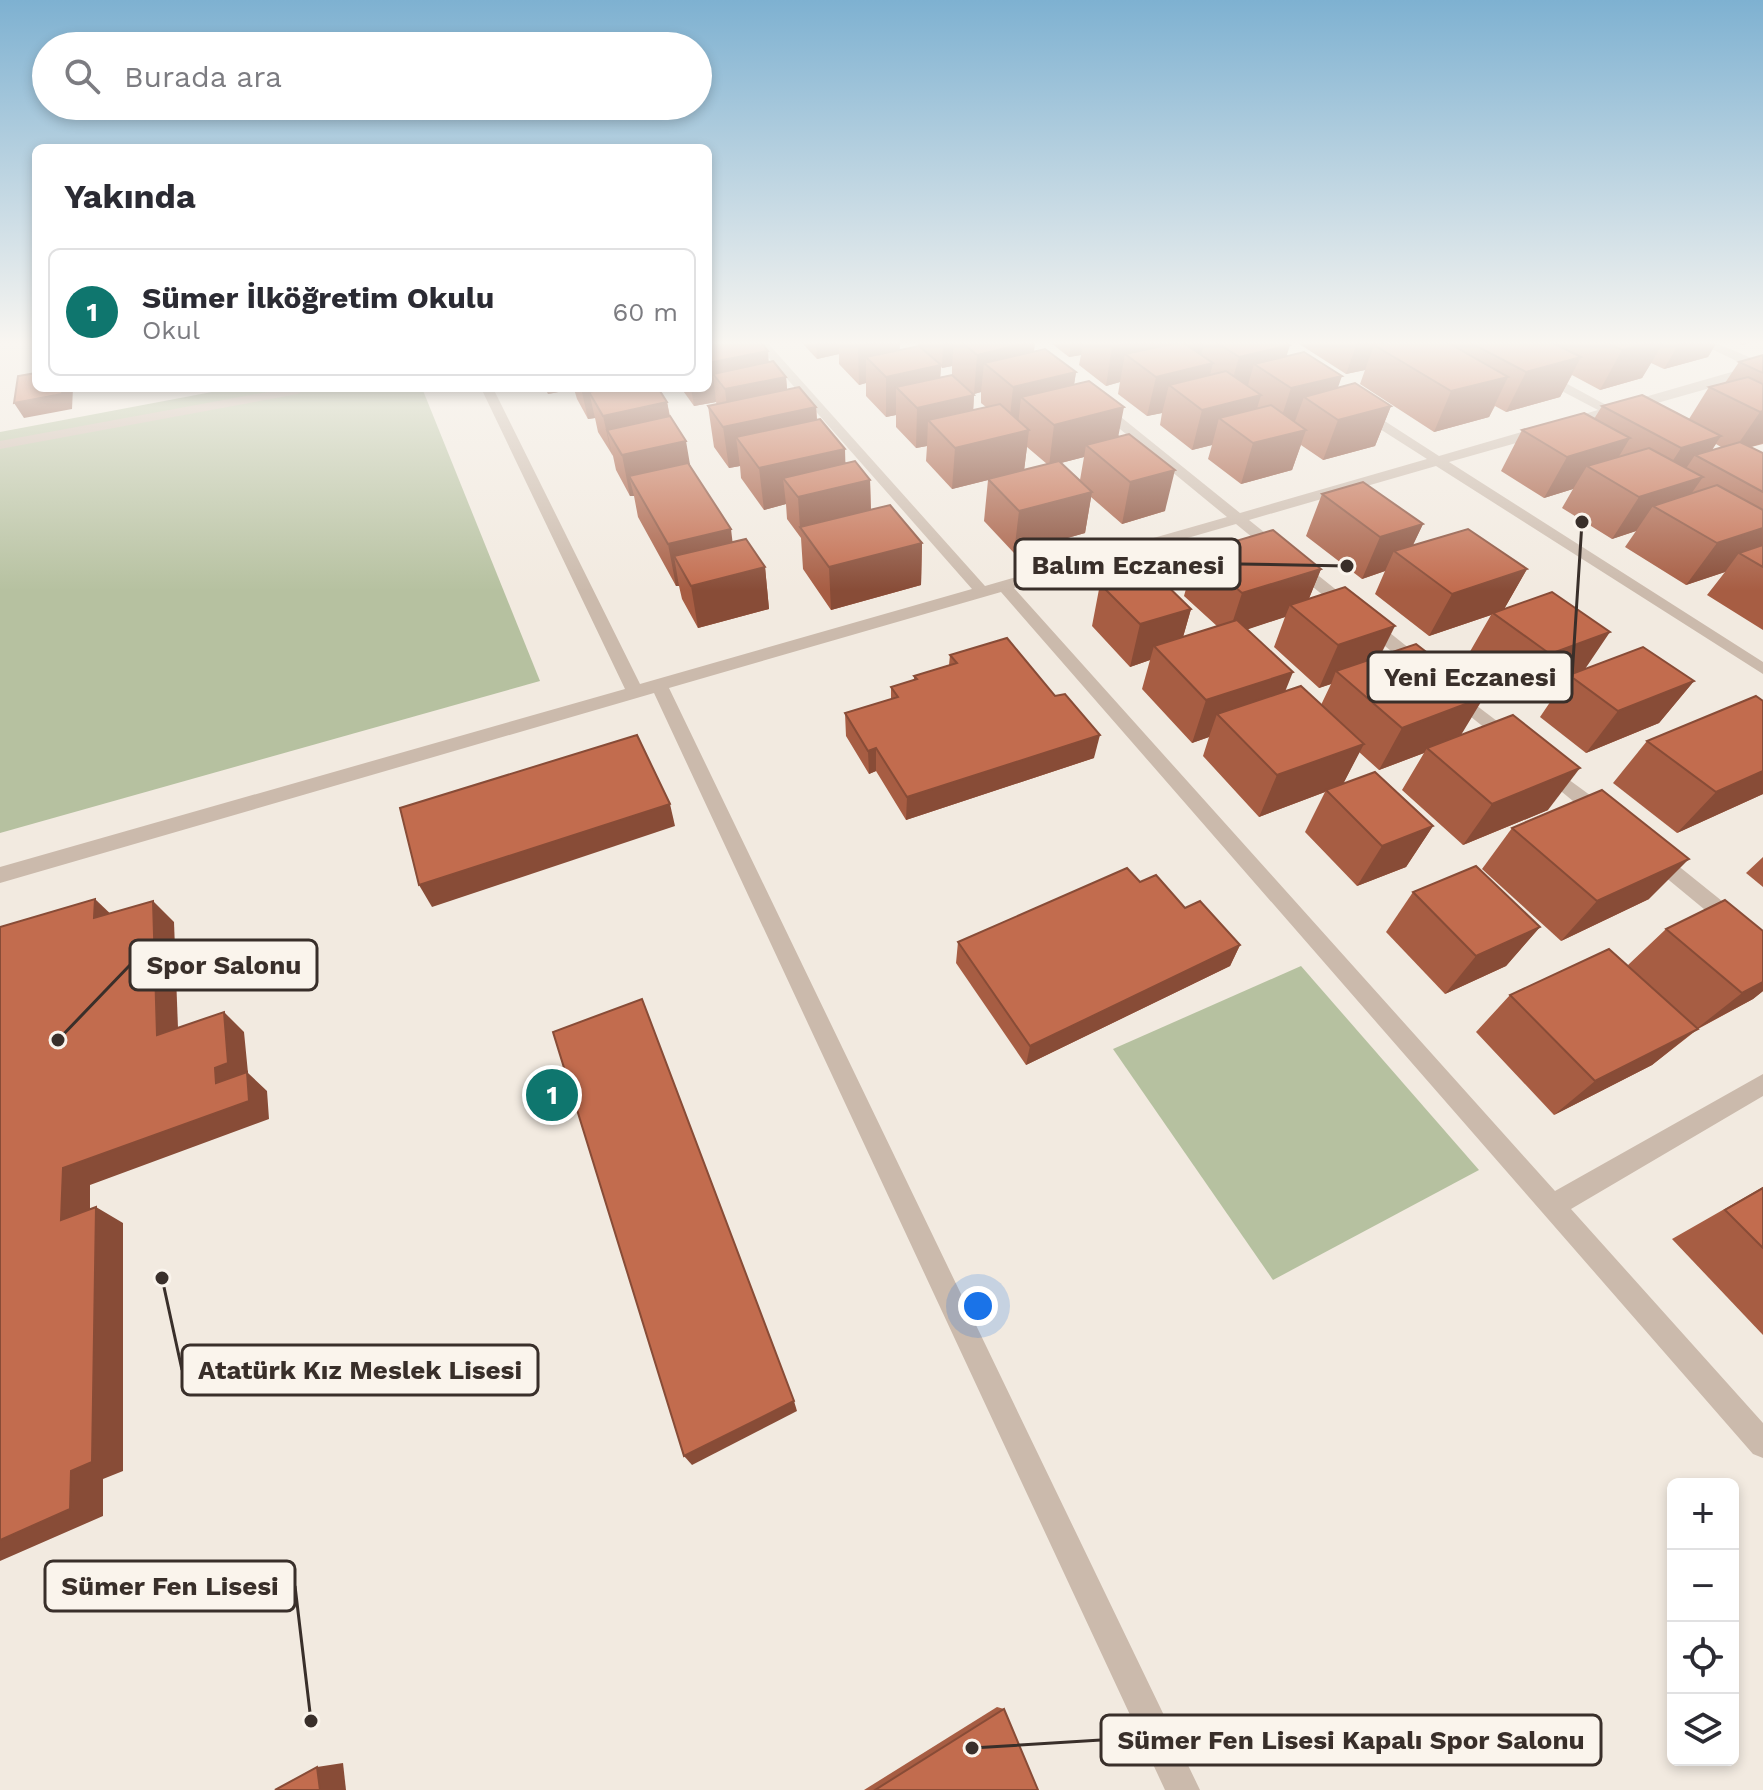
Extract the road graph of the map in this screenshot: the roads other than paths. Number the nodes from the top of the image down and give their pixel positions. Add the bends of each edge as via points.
1 (116, 424) edge
2 (506, 424) edge
3 (837, 424) edge
4 (1122, 424) edge
5 (1380, 424) edge
6 (1577, 424) edge
7 (0, 445) edge
8 (1437, 460) junction
9 (1237, 518) junction
10 (992, 588) junction
11 (1763, 669) edge
12 (647, 688) junction
13 (1616, 826) edge
14 (1641, 846) edge
15 (0, 875) edge
16 (1763, 946) edge
17 (1763, 1084) edge
18 (1552, 1206) junction
19 (1763, 1444) edge
20 (1183, 1790) edge

1 - 7 street
2 - 12 street
3 - 10 street
4 - 9 street
5 - 8 street
6 - 8 street
8 - 9 street
8 - 11 street
9 - 10 street
9 - 13 street
10 - 12 street
10 - 18 street
12 - 15 street
12 - 20 street
14 - 16 street
17 - 18 street
18 - 19 street

